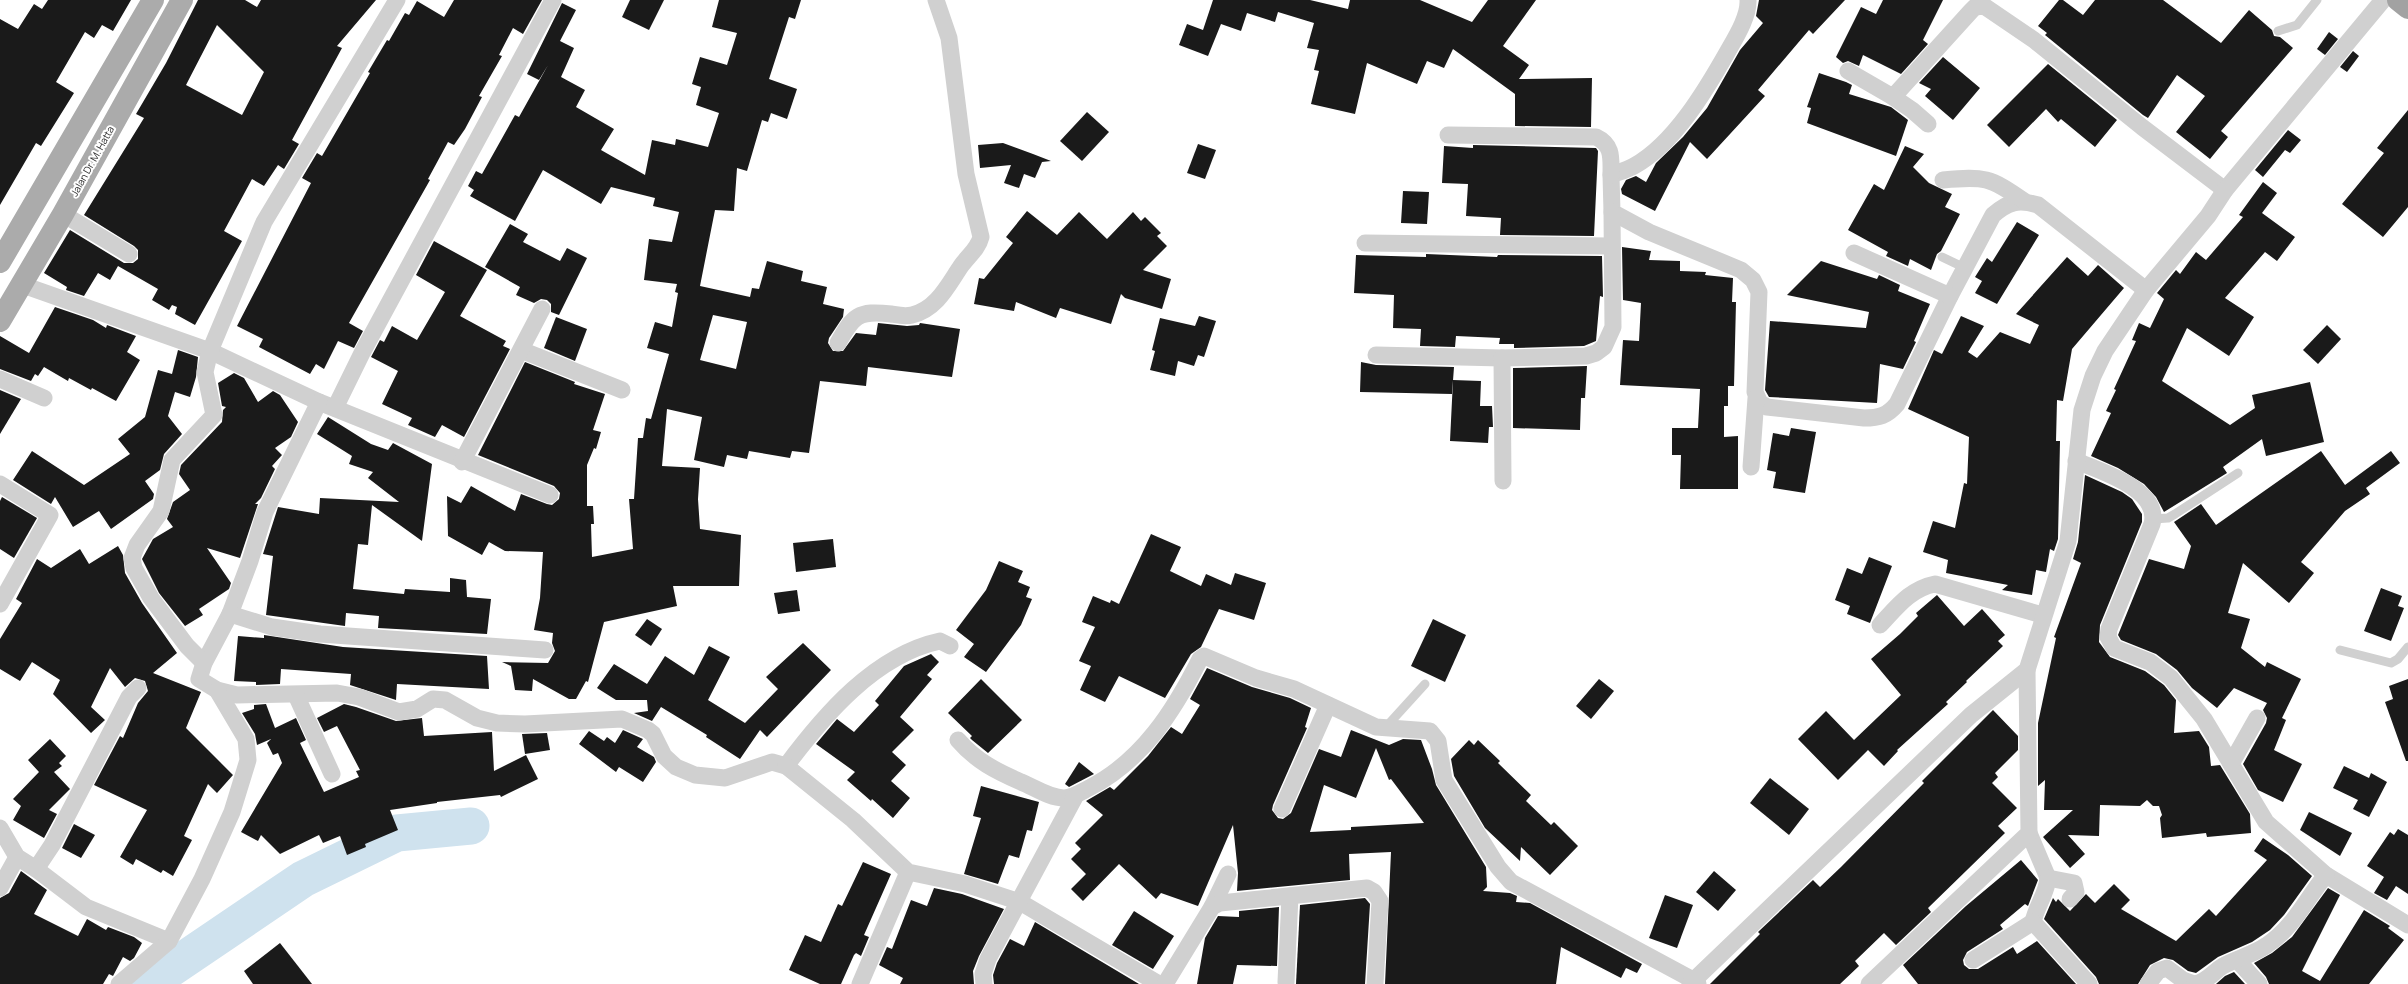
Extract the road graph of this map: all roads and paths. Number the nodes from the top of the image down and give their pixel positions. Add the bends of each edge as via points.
1 (153, 0) edge
2 (182, 0) edge
3 (397, 0) edge
4 (553, 0) edge
5 (936, 0) edge
6 (1748, 0) edge
7 (2317, 0) edge
8 (2383, 0) edge
9 (2398, 0) edge
10 (2408, 8) edge
11 (2278, 31) dead end
12 (1848, 71) dead end
13 (1893, 97) junction
14 (1928, 124) dead end
15 (1448, 135) dead end
16 (1611, 174) junction
17 (1943, 180) dead end
18 (2225, 190) junction
19 (2024, 201) junction
20 (1612, 212) junction
21 (63, 214) junction
22 (1365, 243) dead end
23 (1610, 246) junction
24 (1854, 253) dead end
25 (129, 254) dead end
26 (1942, 257) dead end
27 (0, 262) edge
28 (1964, 268) junction
29 (20, 284) junction
30 (2146, 290) junction
31 (1950, 296) junction
32 (542, 309) dead end
33 (0, 321) edge
34 (838, 343) dead end
35 (521, 350) junction
36 (210, 351) junction
37 (1376, 355) dead end
38 (1502, 358) junction
39 (0, 379) edge
40 (622, 390) dead end
41 (44, 398) dead end
42 (1756, 398) junction
43 (319, 402) junction
44 (335, 408) junction
45 (2076, 461) junction
46 (462, 462) junction
47 (1750, 467) dead end
48 (2238, 473) dead end
49 (1503, 481) dead end
50 (0, 484) edge
51 (550, 495) dead end
52 (2153, 519) junction
53 (0, 604) edge
54 (230, 614) junction
55 (2042, 615) junction
56 (1880, 625) dead end
57 (950, 646) dead end
58 (2408, 647) edge
59 (545, 650) dead end
60 (2340, 650) dead end
61 (204, 663) junction
62 (2026, 670) junction
63 (1425, 684) dead end
64 (138, 688) dead end
65 (217, 690) junction
66 (296, 695) junction
67 (1328, 705) junction
68 (2257, 718) dead end
69 (1385, 728) junction
70 (958, 740) dead end
71 (2231, 764) junction
72 (786, 766) junction
73 (332, 774) dead end
74 (1076, 795) junction
75 (1282, 809) dead end
76 (0, 828) edge
77 (2029, 833) junction
78 (17, 857) junction
79 (36, 869) junction
80 (908, 872) junction
81 (1228, 874) dead end
82 (2326, 875) junction
83 (2048, 878) junction
84 (0, 888) edge
85 (1290, 896) junction
86 (2070, 899) dead end
87 (1020, 902) junction
88 (1212, 907) junction
89 (2033, 922) junction
90 (2408, 925) edge
91 (169, 941) junction
92 (1973, 960) dead end
93 (2238, 960) junction
94 (1286, 982) dead end
95 (1694, 983) edge
96 (119, 984) edge
97 (860, 984) edge
98 (984, 984) edge
99 (1159, 984) edge
100 (1165, 984) edge
101 (1375, 984) edge
102 (1869, 984) edge
103 (2089, 984) edge
104 (2148, 984) edge
105 (2194, 984) edge
106 (2259, 984) edge

1 - 27 main road
2 - 21 main road, Jalan Dr. M. Hatta
3 - 36 street via 264,222
4 - 44 street via 362,353
5 - 34 street via 949,38 966,174 981,237 979,244 960,267 944,293 923,310 912,315 877,312 857,316 850,322
6 - 16 street via 1738,33 1686,118 1657,148 1634,166
7 - 11 lane via 2298,25
8 - 18 street
9 - 10 highway
12 - 13 street
13 - 14 street
13 - 18 street via 1975,7 1984,6 2034,40
15 - 16 street via 1596,137 1608,145 1611,154
16 - 20 street
17 - 19 street via 1973,177 1989,179
18 - 30 street via 2208,216
19 - 28 street via 2014,201 1993,215
19 - 30 street via 2038,205
20 - 23 street
20 - 42 street via 1648,232 1741,270 1753,280 1759,292
21 - 25 street
21 - 29 main road, Jalan Dr. M. Hatta
22 - 23 street
23 - 38 street via 1613,327 1604,347 1586,356
24 - 31 street
26 - 28 lane
28 - 31 street
29 - 33 main road, Jalan Dr. M. Hatta
29 - 36 street
30 - 45 street via 2105,351 2093,376 2082,410
31 - 42 street via 1897,404 1888,414 1864,418 1775,408 1760,403
32 - 35 street
35 - 40 street
35 - 46 street
36 - 43 street
36 - 61 street via 205,372 214,416 172,460 161,511 137,545 132,558 134,568 151,598 186,646
37 - 38 street
38 - 49 street
39 - 41 street
42 - 47 street
43 - 44 street
43 - 54 street via 265,512
44 - 46 street
45 - 52 street via 2108,474 2140,492 2152,507
45 - 55 street via 2068,541
46 - 51 street
48 - 52 lane via 2168,518
50 - 53 street via 50,515
52 - 71 street via 2109,629 2110,645 2150,662 2171,678 2204,719
54 - 59 street via 272,627 320,634
54 - 61 street
55 - 56 street via 1935,584 1911,592
55 - 62 street
57 - 72 street via 940,641 919,646 882,668 847,696
58 - 60 lane via 2391,663
61 - 65 street via 199,679
62 - 77 street
62 - 95 street via 1971,715
63 - 69 lane
64 - 79 street via 130,697 52,845
65 - 66 street via 238,695
65 - 91 street via 246,739 248,760 232,812 202,879
66 - 72 street via 337,693 359,697 399,712 417,709 433,699 445,700 477,718 504,723 622,719 648,730 653,734 664,756 676,767 695,775 725,778 772,762
66 - 73 street
67 - 69 street via 1376,727
67 - 74 street via 1294,689 1256,678 1202,657 1179,699 1130,762 1108,778
67 - 75 street
68 - 71 street
69 - 95 street via 1430,731 1436,736 1444,780 1498,867 1511,882
70 - 74 street via 970,754 1005,775 1052,796 1064,798
71 - 82 street via 2266,822
72 - 80 street via 853,820
74 - 87 street
76 - 78 street
77 - 83 street
77 - 102 street
78 - 79 street
78 - 84 street
79 - 91 street via 86,907
80 - 87 street via 965,884
80 - 97 street
81 - 88 street
82 - 90 street
82 - 93 street via 2294,921 2280,936
83 - 86 street via 2074,883 2076,892
83 - 89 street via 2048,885
85 - 88 street via 1220,903
85 - 94 street
85 - 101 street via 1367,888 1374,892 1380,902
87 - 98 street via 988,959 983,974
87 - 99 street
88 - 100 street
89 - 92 street
89 - 103 street
91 - 96 street
93 - 105 street
93 - 106 street
104 - 105 street via 2158,971 2167,968

